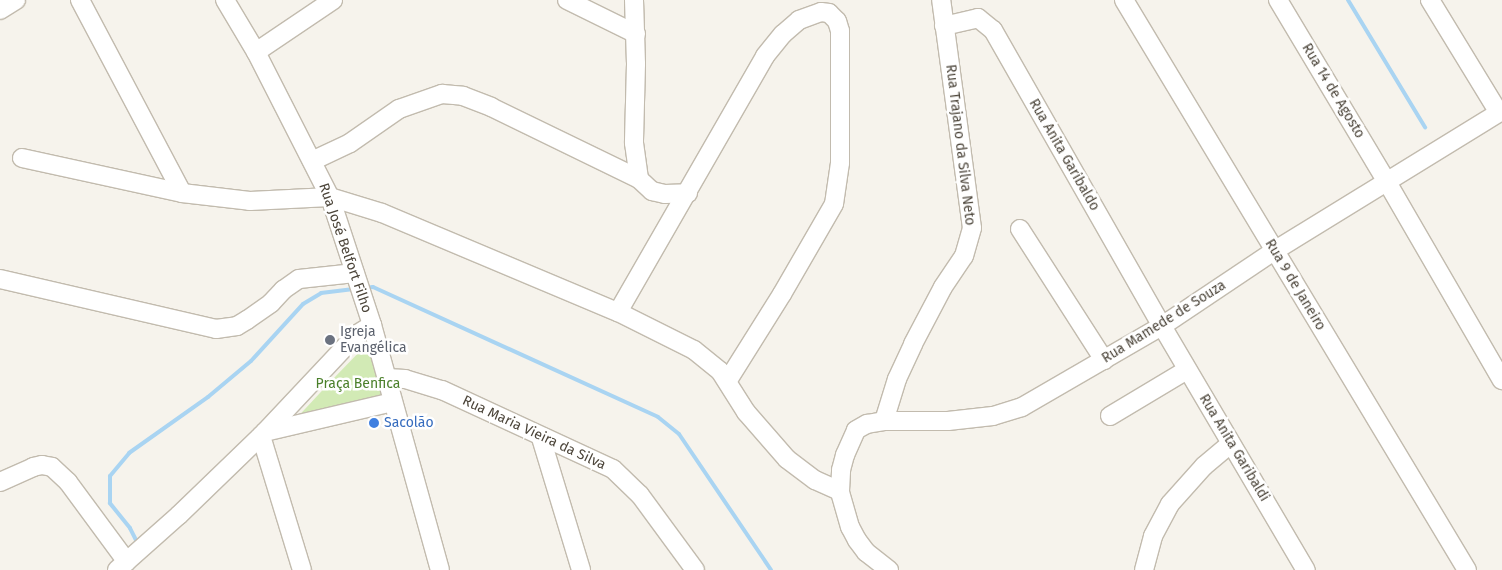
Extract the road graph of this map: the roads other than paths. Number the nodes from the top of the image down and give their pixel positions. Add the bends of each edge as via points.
1 (16, 0) edge
2 (80, 0) edge
3 (225, 0) edge
4 (333, 0) edge
5 (567, 0) edge
6 (634, 0) edge
7 (941, 0) edge
8 (1124, 0) edge
9 (1278, 0) edge
10 (1430, 0) edge
11 (0, 10) edge
12 (944, 26) junction
13 (636, 34) junction
14 (256, 52) junction
15 (1500, 112) edge
16 (22, 158) dead end
17 (312, 161) junction
18 (639, 179) junction
19 (1387, 182) junction
20 (182, 193) junction
21 (688, 193) junction
22 (330, 197) junction
23 (1020, 229) dead end
24 (1274, 251) junction
25 (355, 273) junction
26 (0, 279) edge
27 (618, 312) junction
28 (372, 325) junction
29 (1162, 326) junction
30 (1104, 360) junction
31 (1188, 370) junction
32 (387, 378) junction
33 (728, 380) junction
34 (1502, 380) edge
35 (393, 402) junction
36 (1110, 416) dead end
37 (884, 421) junction
38 (263, 434) junction
39 (541, 438) junction
40 (1231, 443) junction
41 (0, 482) edge
42 (840, 491) junction
43 (123, 562) edge
44 (302, 570) edge
45 (440, 570) edge
46 (581, 570) edge
47 (695, 570) edge
48 (888, 570) edge
49 (1144, 570) edge
50 (1306, 570) edge
51 (1467, 570) edge

1 - 11 street
2 - 20 street
3 - 14 street, Rua José Belfort Filho
4 - 14 street
5 - 13 street
6 - 13 street
7 - 12 street, Rua Trajano da Silva Neto
8 - 24 street, Rua 9 de Janeiro
9 - 19 street, Rua 14 de Agosto
10 - 15 street
12 - 29 street, Rua Anita Garibaldo via 978,18 993,30
12 - 37 street, Rua Trajano da Silva Neto via 972,228 964,256 943,287 905,362
13 - 18 street via 633,122
14 - 17 street, Rua José Belfort Filho
15 - 19 street, Rua Mamede de Souza
16 - 20 street
17 - 18 street via 350,143 399,109 442,94 463,96 491,107
17 - 22 street, Rua José Belfort Filho
18 - 21 street via 652,191
19 - 24 street, Rua Mamede de Souza
19 - 34 street, Rua 14 de Agosto
20 - 22 street via 250,201
21 - 27 street
21 - 33 street via 765,56 799,20 821,12 830,13 840,31 840,163 834,204
22 - 25 street, Rua José Belfort Filho
22 - 27 street via 382,213
23 - 30 street
24 - 29 street, Rua Mamede de Souza
24 - 51 street, Rua 9 de Janeiro
25 - 26 street via 299,279 248,320 237,326 216,329
25 - 28 street, Rua José Belfort Filho
27 - 33 street via 694,350
28 - 32 street, Rua José Belfort Filho
28 - 38 street via 356,335
29 - 30 street, Rua Mamede de Souza
29 - 31 street, Rua Anita Garibaldi
30 - 37 street, Rua Mamede de Souza via 1022,407 993,416 948,421
31 - 36 street
31 - 40 street, Rua Anita Garibaldi
32 - 35 street, Rua José Belfort Filho
32 - 39 street, Rua Maria Vieira da Silva via 405,378 442,390
33 - 42 street via 746,412 787,459 815,480
35 - 38 street
35 - 45 street, Rua José Belfort Filho
37 - 42 street, Rua Mamede de Souza via 856,430 844,455
38 - 43 street
38 - 44 street
39 - 46 street
39 - 47 street, Rua Maria Vieira da Silva via 594,459 626,479
40 - 49 street via 1204,466 1170,504 1153,536
40 - 50 street, Rua Anita Garibaldi
41 - 43 street via 33,466 52,467 68,482
42 - 48 street, Rua Mamede de Souza via 857,540

